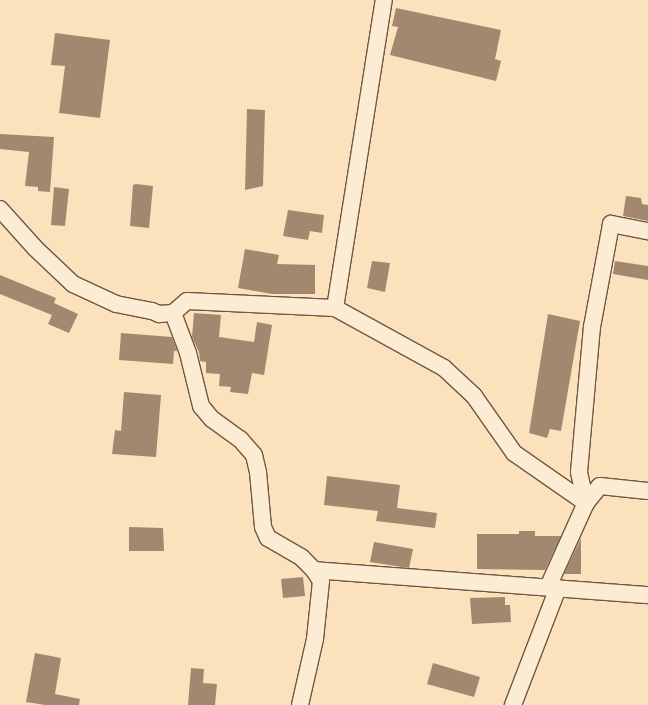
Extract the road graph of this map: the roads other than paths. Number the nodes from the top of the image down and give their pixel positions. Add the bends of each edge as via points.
1 (384, 0) edge
2 (0, 209) edge
3 (648, 231) edge
4 (335, 308) junction
5 (173, 313) junction
6 (648, 491) edge
7 (586, 504) junction
8 (314, 570) junction
9 (553, 587) junction
10 (648, 595) edge
11 (300, 705) edge
12 (513, 705) edge

1 - 4 street
2 - 5 street via 35,248 73,284 116,304 160,314
3 - 7 street via 611,224 592,327 579,472
4 - 5 street via 187,301
4 - 7 street via 444,368 474,396 514,453
5 - 8 street via 188,353 201,406 212,419 240,439 254,455 263,527 268,538 302,558
6 - 7 street via 600,486
7 - 9 street
8 - 9 street
8 - 11 street via 321,581 315,639
9 - 10 street
9 - 12 street

